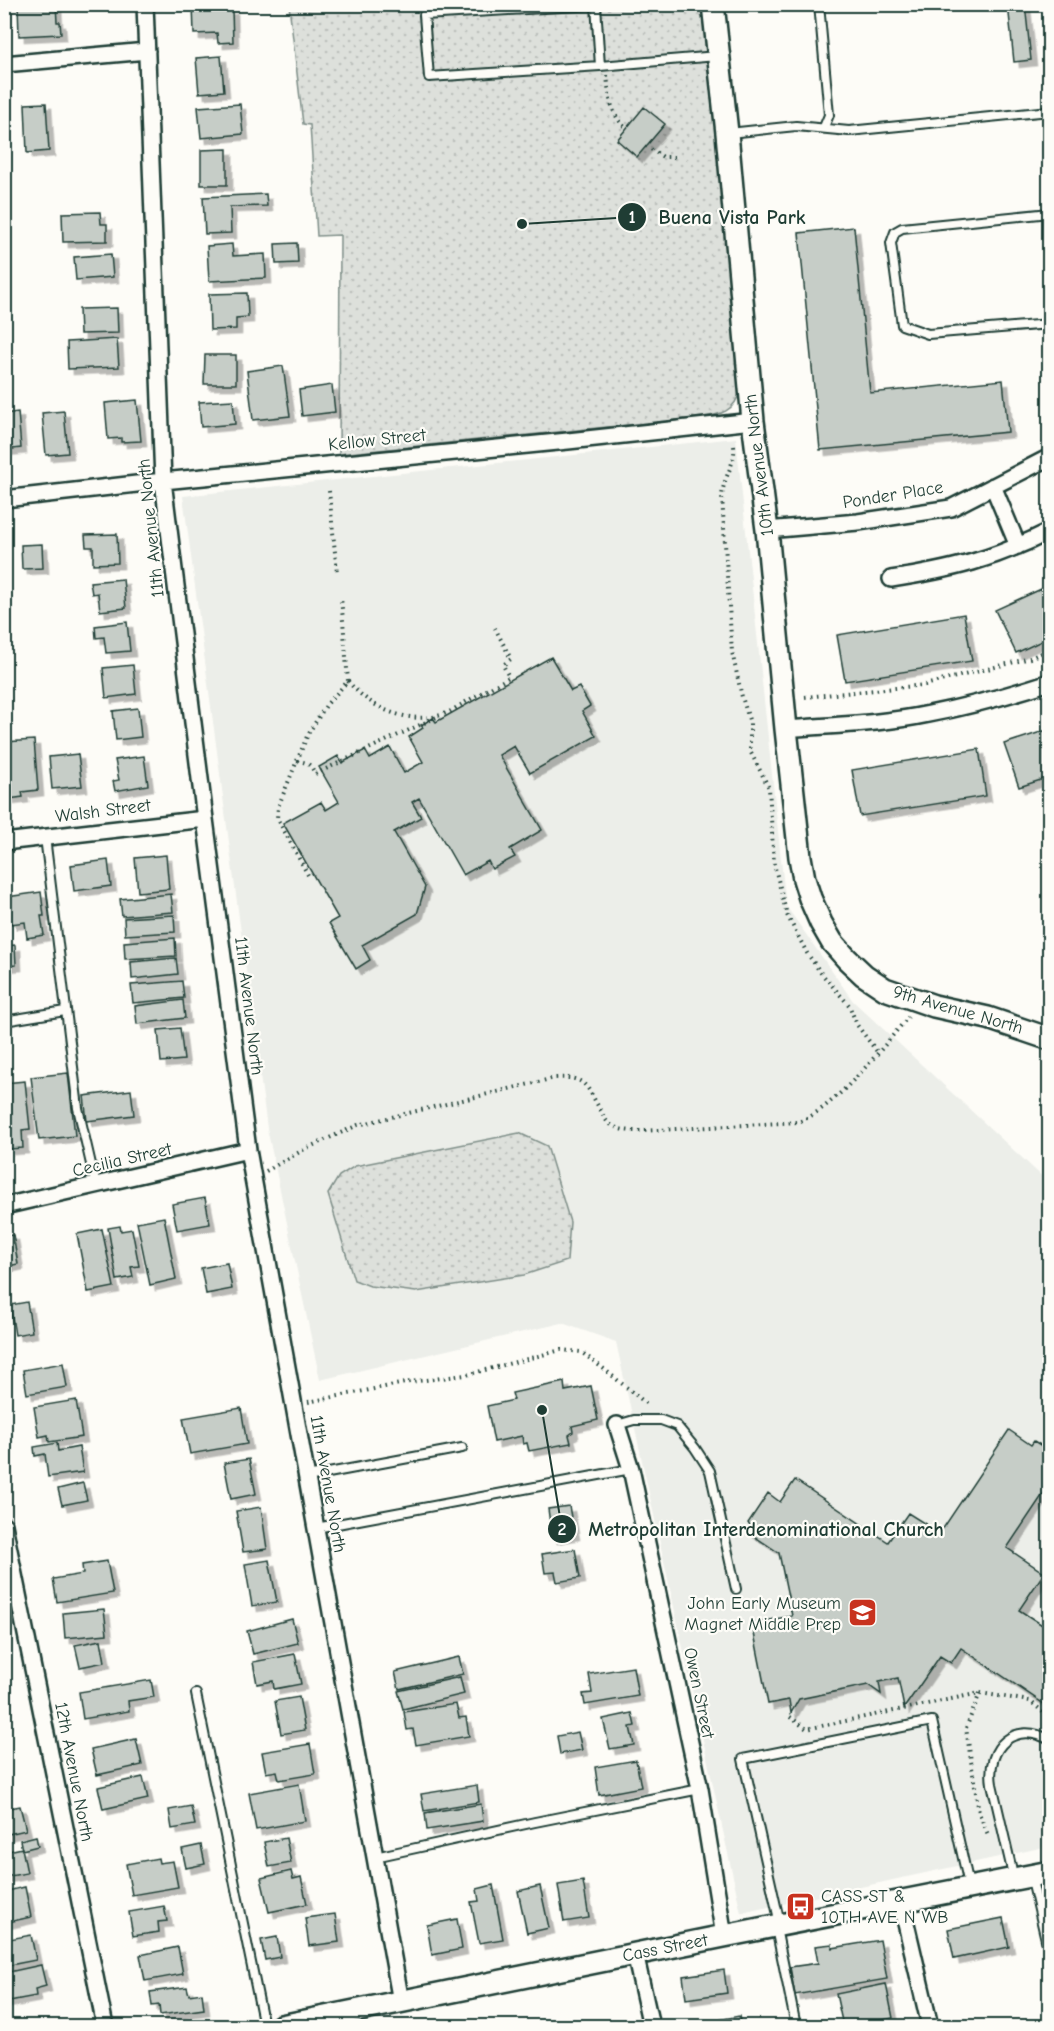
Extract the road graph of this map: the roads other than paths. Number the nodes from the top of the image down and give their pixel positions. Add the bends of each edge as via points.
1 (145, 4) edge
2 (713, 4) edge
3 (819, 4) edge
4 (1047, 4) edge
5 (1050, 26) edge
6 (147, 51) junction
7 (719, 56) junction
8 (4, 64) edge
9 (603, 66) junction
10 (1050, 111) edge
11 (824, 127) junction
12 (727, 133) junction
13 (1050, 213) edge
14 (1050, 324) edge
15 (753, 421) junction
16 (1050, 457) edge
17 (163, 481) junction
18 (993, 486) junction
19 (4, 499) edge
20 (767, 530) junction
21 (1050, 531) edge
22 (1018, 546) junction
23 (891, 579) dead end
24 (1050, 682) edge
25 (786, 729) junction
26 (205, 819) junction
27 (45, 837) junction
28 (4, 842) edge
29 (821, 923) joint
30 (65, 1011) junction
31 (4, 1021) edge
32 (1050, 1039) edge
33 (248, 1150) junction
34 (96, 1186) junction
35 (4, 1206) edge
36 (617, 1425) joint
37 (462, 1448) dead end
38 (631, 1468) junction
39 (307, 1477) junction
40 (4, 1525) edge
41 (316, 1528) junction
42 (736, 1589) dead end
43 (196, 1694) dead end
44 (1050, 1740) edge
45 (700, 1789) junction
46 (375, 1857) junction
47 (1032, 1876) edge
48 (970, 1888) junction
49 (902, 1902) junction
50 (778, 1926) junction
51 (724, 1936) junction
52 (635, 1954) junction
53 (1050, 1957) edge
54 (401, 2002) junction
55 (105, 2026) edge
56 (264, 2026) edge
57 (281, 2026) edge
58 (651, 2026) edge
59 (796, 2026) edge
60 (930, 2026) edge

1 - 6 street, 11th Avenue North
2 - 7 street, 10th Avenue North
3 - 11 lane via 829,115
4 - 5 lane
6 - 8 street
6 - 17 street, 11th Avenue North
7 - 9 lane
7 - 12 street, 10th Avenue North
9 - 9 lane via 429,77 424,15 596,5
10 - 11 lane via 849,131
11 - 12 lane
12 - 15 street, 10th Avenue North
13 - 14 lane via 902,228 891,243 902,325 928,334
15 - 17 street, Kellow Street
15 - 20 street, 10th Avenue North
16 - 18 street, Ponder Place
17 - 19 street, Kellow Street
17 - 26 street, 11th Avenue North
18 - 20 street, Ponder Place via 951,508
18 - 22 street
20 - 25 street, 10th Avenue North
21 - 22 street
22 - 23 street via 974,563
24 - 25 street via 928,715
25 - 29 street, 10th Avenue North via 804,879
26 - 27 street, Walsh Street
26 - 33 street, 11th Avenue North
27 - 28 street, Walsh Street
27 - 30 lane
29 - 32 street, 9th Avenue North via 847,959 885,989
30 - 31 lane
30 - 34 lane via 78,1108
33 - 34 street, Cecilia Street
33 - 39 street, 11th Avenue North
34 - 35 street, Cecilia Street
36 - 38 street, Owen Street
36 - 42 lane via 634,1420 661,1420 676,1426 695,1448 710,1471
37 - 39 lane
38 - 41 lane
38 - 45 street, Owen Street
39 - 41 street, 11th Avenue North
40 - 55 street, 12th Avenue North
41 - 46 street, 11th Avenue North
43 - 56 lane
44 - 47 lane via 1036,1733 1006,1739 996,1750 990,1772
45 - 46 lane
45 - 51 street, Owen Street
46 - 54 street, 11th Avenue North
47 - 48 street, Cass Street
47 - 53 lane
48 - 49 street, Cass Street
48 - 50 lane via 932,1721 743,1759
49 - 50 street, Cass Street
49 - 60 street
50 - 51 street, Cass Street
50 - 59 lane
51 - 52 street, Cass Street
52 - 54 street, Cass Street
52 - 58 street
54 - 57 street, Cass Street

